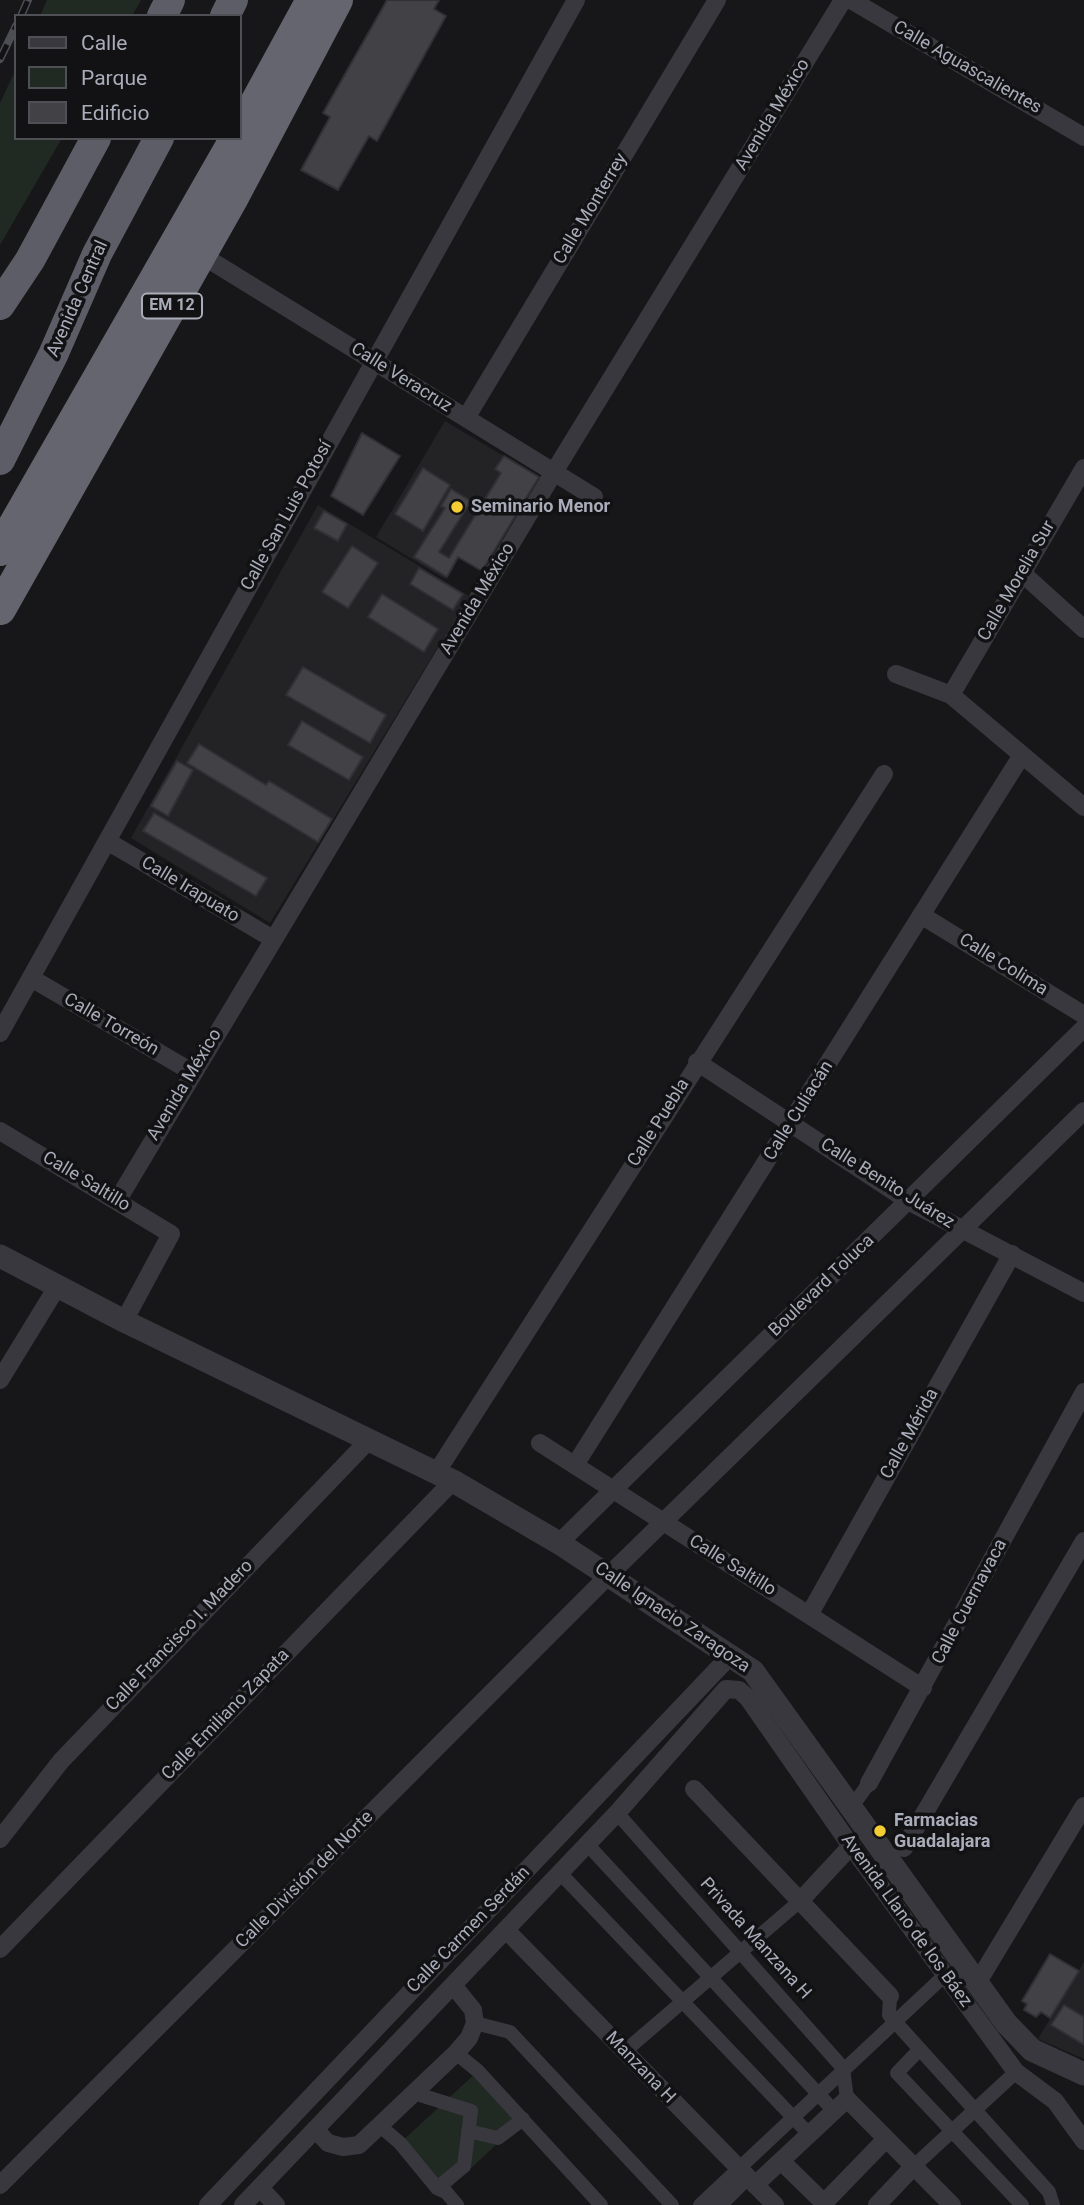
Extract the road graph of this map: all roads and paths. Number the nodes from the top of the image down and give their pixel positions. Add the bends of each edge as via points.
1 (312, 0) edge
2 (337, 0) edge
3 (576, 0) edge
4 (717, 0) edge
5 (843, 0) edge
6 (851, 0) edge
7 (242, 128) edge
8 (1084, 137) edge
9 (95, 140) edge
10 (158, 140) edge
11 (235, 140) edge
12 (208, 259) dead end
13 (0, 305) edge
14 (374, 361) junction
15 (466, 418) junction
16 (0, 460) edge
17 (1084, 468) edge
18 (554, 472) junction
19 (594, 497) dead end
20 (0, 550) edge
21 (1022, 573) junction
22 (0, 609) edge
23 (1084, 629) edge
24 (896, 674) dead end
25 (951, 695) junction
26 (1022, 755) junction
27 (884, 774) dead end
28 (1084, 807) edge
29 (107, 841) junction
30 (921, 915) junction
31 (273, 939) junction
32 (31, 978) junction
33 (1084, 1015) edge
34 (1084, 1028) edge
35 (0, 1033) edge
36 (697, 1062) junction
37 (192, 1072) junction
38 (1084, 1111) edge
39 (792, 1122) junction
40 (0, 1131) edge
41 (117, 1201) junction
42 (910, 1202) junction
43 (963, 1232) junction
44 (1012, 1254) junction
45 (0, 1256) edge
46 (57, 1287) junction
47 (1084, 1293) edge
48 (124, 1321) junction
49 (0, 1380) edge
50 (1084, 1392) edge
51 (369, 1440) junction
52 (540, 1443) dead end
53 (575, 1465) junction
54 (444, 1477) junction
55 (613, 1490) junction
56 (664, 1522) junction
57 (1084, 1541) edge
58 (559, 1543) junction
59 (609, 1575) junction
60 (809, 1615) junction
61 (730, 1656) junction
62 (923, 1688) junction
63 (739, 1690) joint
64 (869, 1783) joint
65 (694, 1789) dead end
66 (1084, 1807) edge
67 (850, 1808) junction
68 (617, 1812) junction
69 (0, 1839) edge
70 (587, 1844) junction
71 (851, 1846) junction
72 (898, 1857) junction
73 (560, 1872) junction
74 (800, 1901) junction
75 (506, 1930) junction
76 (0, 1949) edge
77 (741, 1952) junction
78 (945, 1975) junction
79 (711, 1978) junction
80 (453, 1985) junction
81 (976, 1985) junction
82 (890, 1996) joint
83 (683, 2001) junction
84 (894, 2021) junction
85 (475, 2023) junction
86 (920, 2049) junction
87 (625, 2051) junction
88 (456, 2053) junction
89 (843, 2068) junction
90 (1016, 2072) junction
91 (1084, 2074) edge
92 (414, 2093) junction
93 (817, 2093) junction
94 (840, 2105) junction
95 (975, 2110) junction
96 (792, 2116) junction
97 (523, 2119) junction
98 (380, 2126) junction
99 (315, 2129) junction
100 (468, 2131) junction
101 (951, 2131) junction
102 (809, 2134) junction
103 (886, 2139) junction
104 (1084, 2141) edge
105 (781, 2161) junction
106 (913, 2166) junction
107 (747, 2176) junction
108 (0, 2185) edge
109 (260, 2188) junction
110 (437, 2188) junction
111 (884, 2202) edge
112 (208, 2205) edge
113 (243, 2205) edge
114 (276, 2205) edge
115 (457, 2205) edge
116 (601, 2205) edge
117 (672, 2205) edge
118 (700, 2205) edge
119 (718, 2205) edge
120 (775, 2205) edge
121 (952, 2205) edge
122 (1022, 2205) edge
123 (1053, 2205) edge

1 - 7 highway
2 - 22 highway, EM 12 via 233,197
3 - 14 street, Calle San Luis Potosí
4 - 15 street, Calle Monterrey
5 - 18 street, Avenida México
6 - 8 street, Calle Aguascalientes
9 - 13 highway via 30,260
10 - 16 highway, Avenida Central via 97,254 54,355
11 - 20 highway, EM 12
12 - 14 street, Calle Veracruz
14 - 15 street, Calle Veracruz
14 - 29 street, Calle San Luis Potosí
15 - 18 street, Calle Veracruz
17 - 21 street, Calle Morelia Sur
18 - 19 street, Calle Veracruz
18 - 31 street, Avenida México
21 - 23 street
21 - 25 street, Calle Morelia Sur
24 - 25 street
25 - 26 street
26 - 28 street
26 - 30 street, Calle Culiacán
27 - 36 street, Calle Puebla
29 - 31 street, Calle Irapuato
29 - 32 street, Calle San Luis Potosí
30 - 33 street, Calle Colima
30 - 39 street, Calle Culiacán
31 - 37 street, Avenida México
32 - 35 street, Calle San Luis Potosí
32 - 37 street, Calle Torreón
34 - 42 street, Boulevard Toluca
36 - 39 street, Calle Benito Juárez
36 - 54 street, Calle Puebla
37 - 41 street, Avenida México
38 - 43 street
39 - 42 street, Calle Benito Juárez
39 - 53 street, Calle Culiacán
40 - 41 street, Calle Saltillo
41 - 48 street, Calle Saltillo via 171,1234
42 - 43 street, Calle Benito Juárez
42 - 55 street, Boulevard Toluca
43 - 44 street, Calle Benito Juárez
43 - 56 street
44 - 47 street, Calle Benito Juárez
44 - 60 street, Calle Mérida
45 - 46 street, Calle Ignacio Zaragoza
46 - 48 street, Calle Ignacio Zaragoza
46 - 49 street
48 - 51 street, Calle Ignacio Zaragoza
50 - 62 street, Calle Cuernavaca
51 - 54 street, Calle Ignacio Zaragoza
51 - 69 street, Calle Francisco I. Madero via 61,1761
52 - 53 street, Calle Saltillo
53 - 55 street, Calle Saltillo
54 - 58 street, Calle Ignacio Zaragoza
54 - 76 street, Calle Emiliano Zapata
55 - 56 street, Calle Saltillo
55 - 58 street, Boulevard Toluca
56 - 59 street
56 - 60 street, Calle Saltillo
57 - 72 street
58 - 59 street, Calle Ignacio Zaragoza
59 - 61 street, Calle Ignacio Zaragoza
59 - 108 street, Calle División del Norte
60 - 62 street, Calle Saltillo
61 - 67 street, Calle Ignacio Zaragoza via 753,1671
61 - 112 street, Calle Carmen Serdán
62 - 64 street, Calle Cuernavaca
63 - 68 street, Calle Carmen Serdán via 726,1689
63 - 71 street, Avenida Llano de los Báez
64 - 67 street, Calle Cuernavaca
65 - 74 street
66 - 81 street
67 - 72 street, Calle Ignacio Zaragoza
68 - 70 street, Calle Carmen Serdán
68 - 77 street, Privada Manzana H
70 - 73 street, Calle Carmen Serdán
70 - 79 street
71 - 74 street
71 - 78 street, Avenida Llano de los Báez
72 - 81 street, Calle Ignacio Zaragoza
73 - 75 street, Calle Carmen Serdán
73 - 83 street
74 - 77 street
74 - 82 street
75 - 80 street, Calle Carmen Serdán
75 - 87 street, Manzana H
77 - 79 street
77 - 89 street, Privada Manzana H
78 - 84 street
78 - 90 street, Avenida Llano de los Báez
79 - 83 street
79 - 93 street
80 - 85 street via 473,2010
80 - 99 street, Calle Carmen Serdán
81 - 91 street, Calle Ignacio Zaragoza via 1032,2050
82 - 84 street via 889,2015
83 - 87 street
83 - 96 street
84 - 86 street
84 - 89 street
85 - 88 street
85 - 117 street via 510,2032
86 - 95 street
86 - 101 street via 897,2073
87 - 107 street, Manzana H
88 - 92 street
88 - 97 street
89 - 93 street
89 - 94 street
90 - 95 street
90 - 104 street, Avenida Llano de los Báez via 1055,2101
92 - 98 street
92 - 100 street via 471,2111
93 - 94 street
93 - 96 street
94 - 102 street
94 - 103 street
95 - 101 street
95 - 123 street via 1049,2192
96 - 102 street
96 - 107 street
97 - 100 street via 498,2138
97 - 116 street
98 - 99 street via 359,2145 343,2147 328,2143
98 - 110 street
99 - 109 street, Calle Carmen Serdán
100 - 110 street via 464,2166
101 - 106 street
101 - 122 street
102 - 105 street
103 - 105 street via 824,2203
103 - 106 street
105 - 107 street
106 - 111 street
106 - 121 street
107 - 118 street
107 - 119 street
107 - 120 street, Manzana H
109 - 113 street, Calle Carmen Serdán
109 - 114 street
110 - 115 street

